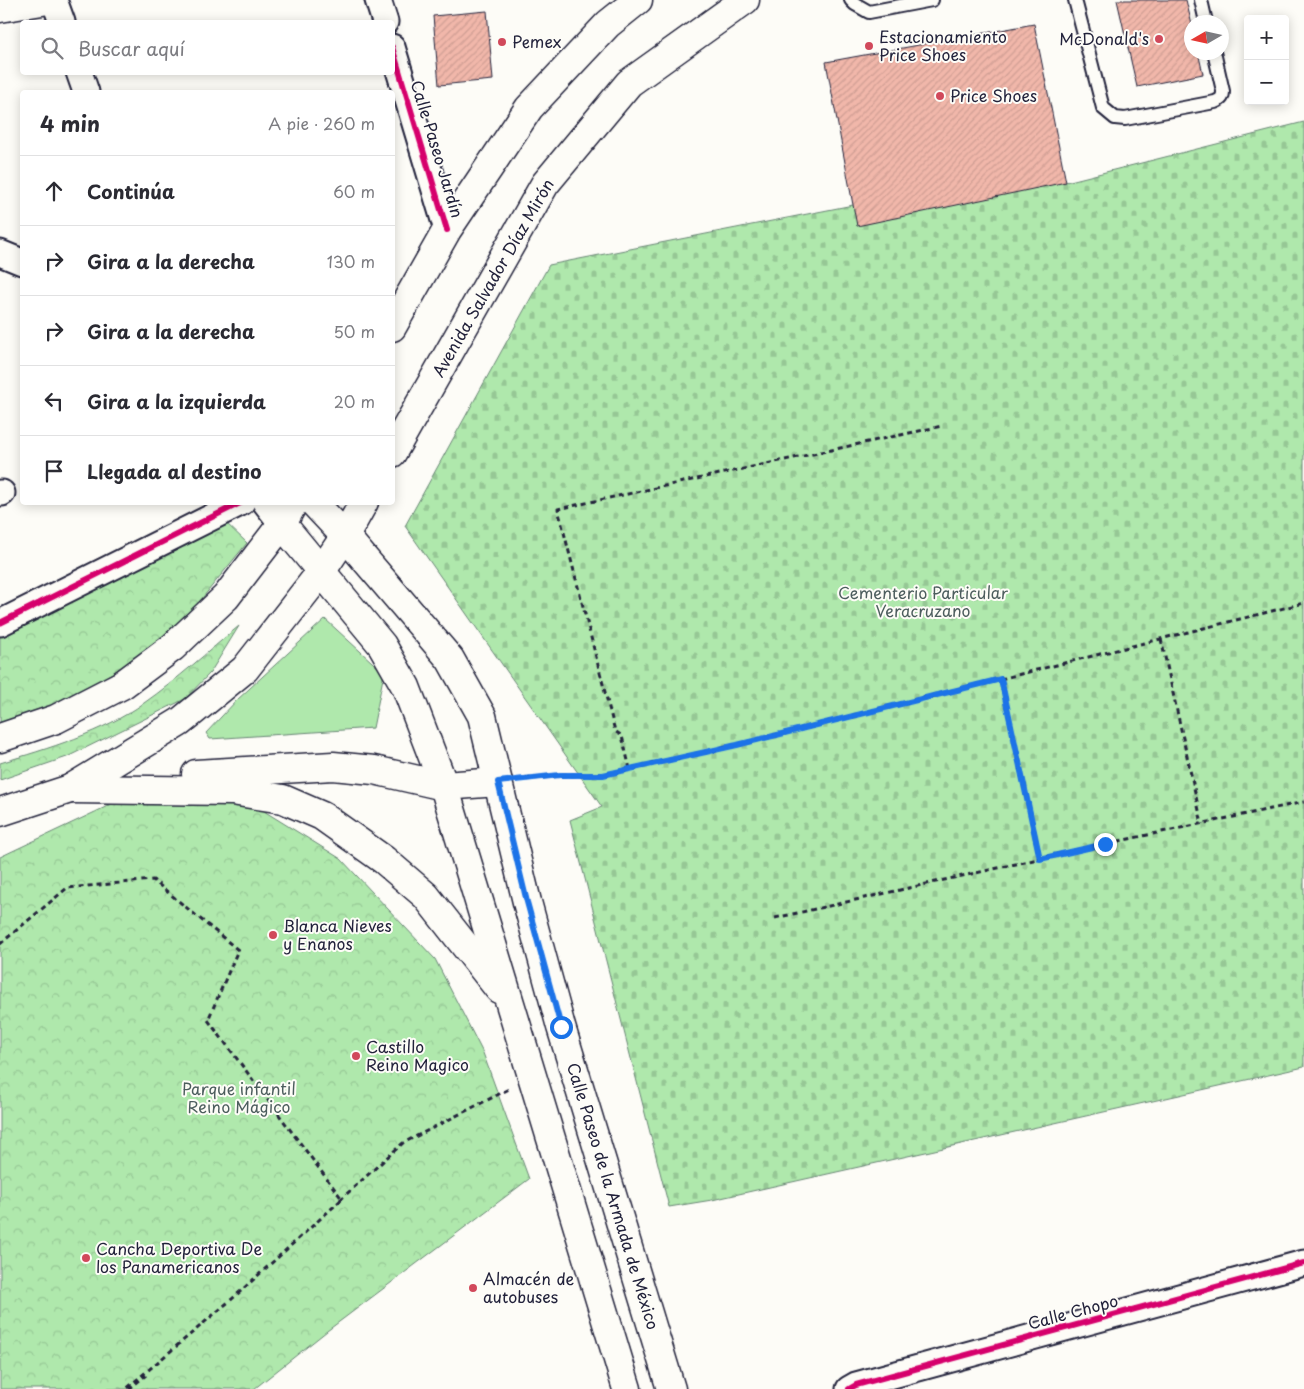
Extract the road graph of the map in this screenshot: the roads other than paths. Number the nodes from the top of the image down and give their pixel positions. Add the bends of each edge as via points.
1 (48, 0) edge
2 (54, 0) edge
3 (378, 0) edge
4 (638, 0) edge
5 (745, 0) edge
6 (851, 0) edge
7 (932, 0) edge
8 (1075, 0) edge
9 (1201, 0) edge
10 (0, 8) edge
11 (1204, 15) edge
12 (61, 20) edge
13 (384, 20) edge
14 (395, 57) edge
15 (1216, 60) edge
16 (80, 75) edge
17 (85, 90) edge
18 (447, 230) junction
19 (0, 253) edge
20 (20, 261) edge
21 (395, 322) edge
22 (395, 448) edge
23 (236, 505) edge
24 (272, 505) edge
25 (316, 505) edge
26 (362, 505) edge
27 (288, 514) edge
28 (345, 536) junction
29 (321, 572) junction
30 (0, 622) edge
31 (0, 738) edge
32 (498, 782) junction
33 (444, 786) junction
34 (70, 789) junction
35 (137, 790) junction
36 (0, 812) edge
37 (508, 1000) junction
38 (1304, 1263) edge
39 (624, 1385) edge
40 (672, 1389) edge
41 (849, 1389) edge

1 - 10 main road
2 - 12 street
3 - 13 street
4 - 18 main road via 608,24 529,108
5 - 22 main road, Avenida Salvador Díaz Mirón via 629,83 545,184
6 - 7 lane via 869,12
8 - 15 lane via 1103,108 1115,118 1125,119 1216,102 1223,96 1223,91
9 - 11 lane
14 - 18 street, Calle Paseo Jardín
16 - 17 street
18 - 21 main road
19 - 20 street
23 - 30 street
24 - 27 street
25 - 28 main road, Calle Paseo de la Armada de México
26 - 28 main road
27 - 29 main road
27 - 31 main road via 226,597 173,647 122,685 56,719
28 - 29 main road
28 - 32 main road, Calle Paseo de la Armada de México via 450,659 482,716
29 - 33 main road via 382,645 406,687
29 - 34 main road via 245,669 180,722
32 - 33 main road
32 - 40 main road, Calle Paseo de la Armada de México via 561,1027
33 - 35 main road via 374,770 333,766 176,775
33 - 37 main road
34 - 35 main road
34 - 36 main road
35 - 37 main road via 232,791 284,799 322,816 384,860 426,896
37 - 39 main road
38 - 41 street, Calle Chopo

